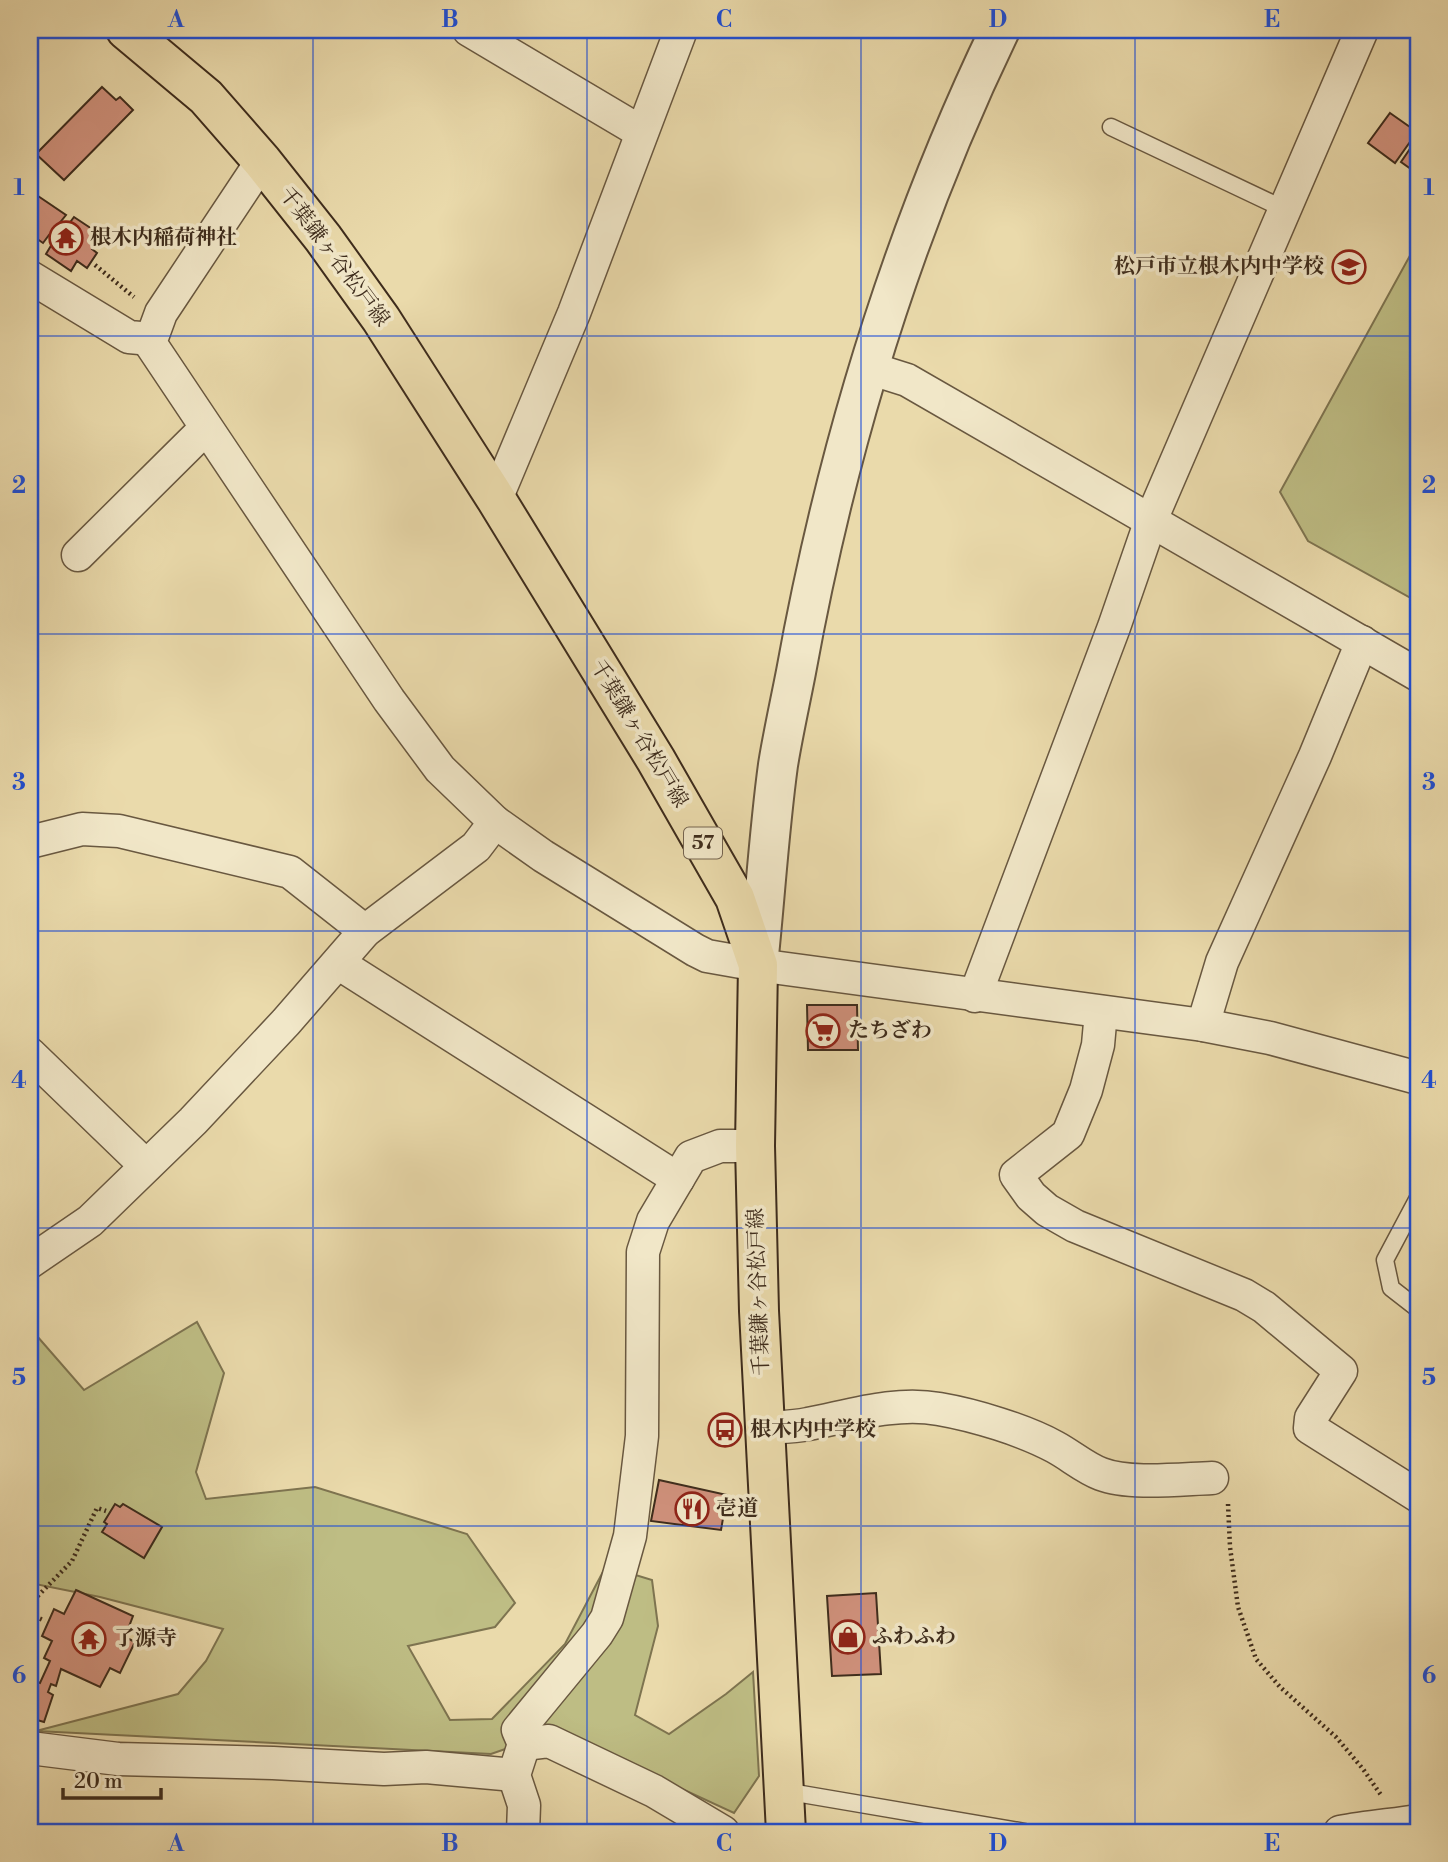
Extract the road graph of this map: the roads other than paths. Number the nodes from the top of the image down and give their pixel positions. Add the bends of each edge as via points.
1 (469, 30) edge
2 (681, 30) edge
3 (1000, 30) edge
4 (1362, 30) edge
5 (135, 33) edge
6 (1111, 127) dead end
7 (641, 132) junction
8 (262, 161) junction
9 (1284, 209) junction
10 (30, 277) edge
11 (155, 328) junction
12 (869, 368) junction
13 (206, 428) junction
14 (496, 499) junction
15 (1151, 520) junction
16 (78, 555) dead end
17 (1362, 642) junction
18 (1418, 675) edge
19 (495, 822) junction
20 (30, 842) edge
21 (365, 931) junction
22 (338, 963) junction
23 (758, 965) junction
24 (975, 996) junction
25 (1101, 1012) junction
26 (1203, 1025) junction
27 (30, 1054) edge
28 (1418, 1078) edge
29 (755, 1146) junction
30 (146, 1166) junction
31 (678, 1179) junction
32 (1418, 1198) edge
33 (30, 1262) edge
34 (1418, 1309) edge
35 (765, 1428) junction
36 (1212, 1478) road end
37 (1418, 1496) edge
38 (524, 1744) junction
39 (30, 1748) edge
40 (514, 1775) junction
41 (784, 1791) junction
42 (1406, 1823) edge
43 (523, 1832) edge
44 (723, 1832) edge
45 (786, 1832) edge
46 (1025, 1832) edge
47 (1340, 1832) edge

1 - 7 street
2 - 7 street
3 - 12 street via 911,239
4 - 9 street
5 - 8 main road, 千葉鎌ヶ谷松戸線 / 57 via 206,97
6 - 9 lane
7 - 14 street via 574,313
8 - 11 street via 186,273
8 - 14 main road, 千葉鎌ヶ谷松戸線 / 57 via 381,319
9 - 15 street
10 - 11 street via 129,337
11 - 13 street via 150,343
12 - 15 street via 907,380
12 - 23 street via 814,576 778,765
13 - 16 street
13 - 19 street via 389,700 440,769
14 - 23 main road, 千葉鎌ヶ谷松戸線 / 57 via 735,898
15 - 17 street
15 - 24 street
17 - 18 street
17 - 26 street via 1222,962
19 - 21 street via 476,847
19 - 23 street via 695,950
20 - 21 street via 82,829 120,831 290,872
21 - 22 street
22 - 30 street
22 - 31 street
23 - 24 street
23 - 29 main road, 千葉鎌ヶ谷松戸線 / 57
24 - 25 street
25 - 26 street
25 - 37 street via 1086,1090 1068,1134 1016,1175 1046,1210 1074,1226 1264,1307 1341,1371 1311,1418 1310,1428
26 - 28 street
27 - 30 street
29 - 31 street via 720,1146 691,1157
29 - 35 main road, 千葉鎌ヶ谷松戸線 / 57
30 - 33 street via 90,1221
31 - 38 street via 653,1221 643,1252 642,1436 629,1536 607,1618 518,1730
32 - 34 lane via 1385,1260 1391,1288
35 - 36 street via 849,1413 935,1408 1053,1445 1101,1474 1138,1480
35 - 41 main road, 千葉鎌ヶ谷松戸線 / 57
38 - 40 street
38 - 44 street via 549,1741 654,1791
39 - 40 street via 118,1759 426,1767
40 - 43 street via 524,1805
41 - 45 main road, 千葉鎌ヶ谷松戸線 / 57
41 - 46 lane
42 - 47 street

